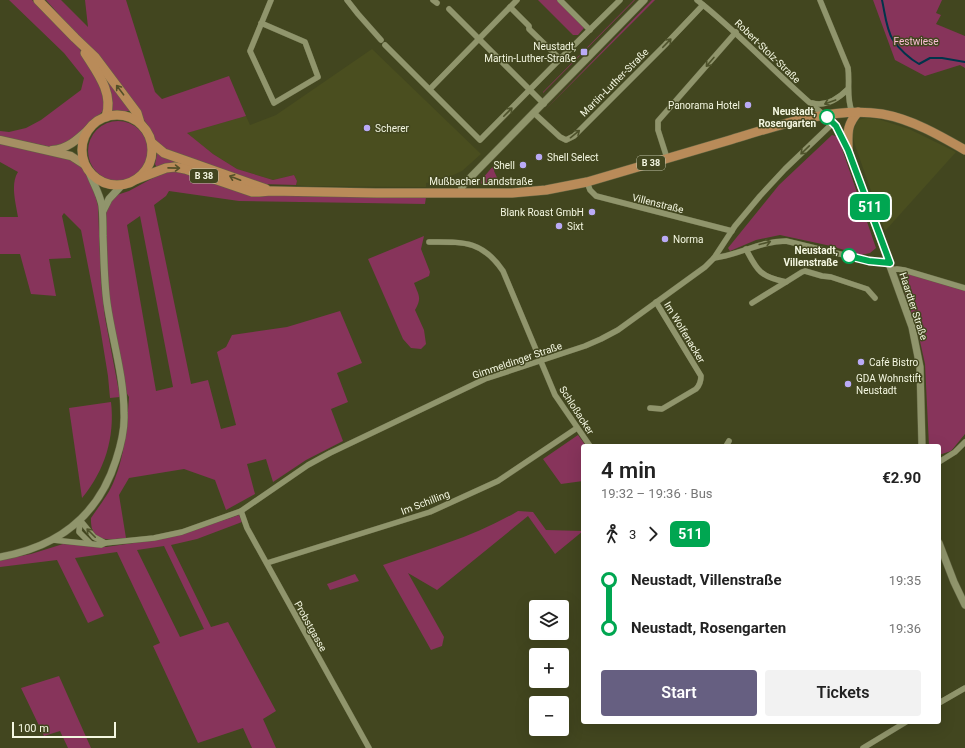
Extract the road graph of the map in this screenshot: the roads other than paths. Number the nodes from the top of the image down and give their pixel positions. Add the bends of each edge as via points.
1 (38, 0) edge
2 (271, 0) edge
3 (347, 0) edge
4 (517, 0) edge
5 (560, 0) edge
6 (620, 0) edge
7 (644, 0) edge
8 (697, 0) edge
9 (820, 0) edge
10 (703, 5) junction
11 (510, 7) junction
12 (449, 9) dead end
13 (262, 23) junction
14 (590, 30) junction
15 (736, 32) junction
16 (75, 38) junction
17 (381, 40) dead end
18 (479, 40) junction
19 (385, 45) dead end
20 (560, 59) junction
21 (430, 89) junction
22 (848, 89) junction
23 (530, 90) junction
24 (809, 103) junction
25 (544, 104) junction
26 (855, 112) junction
27 (534, 113) junction
28 (106, 116) junction
29 (825, 116) junction
30 (140, 123) junction
31 (833, 123) junction
32 (90, 128) junction
33 (0, 140) edge
34 (152, 143) junction
35 (46, 150) junction
36 (848, 150) junction
37 (965, 150) edge
38 (667, 158) junction
39 (87, 168) junction
40 (137, 179) junction
41 (587, 182) junction
42 (122, 185) junction
43 (271, 191) junction
44 (461, 192) junction
45 (102, 214) junction
46 (732, 231) junction
47 (429, 242) dead end
48 (746, 249) junction
49 (714, 258) junction
50 (891, 266) junction
51 (786, 282) junction
52 (965, 288) edge
53 (875, 298) dead end
54 (656, 302) junction
55 (752, 303) dead end
56 (540, 361) junction
57 (650, 408) dead end
58 (577, 428) junction
59 (965, 442) edge
60 (589, 444) edge
61 (922, 444) edge
62 (941, 461) edge
63 (241, 511) junction
64 (80, 520) junction
65 (53, 540) junction
66 (105, 543) junction
67 (91, 544) junction
68 (941, 548) edge
69 (0, 557) edge
70 (266, 563) junction
71 (965, 605) edge
72 (965, 688) edge
73 (941, 702) edge
74 (903, 724) edge
75 (369, 748) edge
76 (863, 748) edge

1 - 16 main road
2 - 13 street
3 - 17 street
4 - 11 street
5 - 14 street
6 - 14 street
7 - 25 street
8 - 10 street, Robert-Stolz-Straße
9 - 22 street via 848,68
10 - 15 street, Robert-Stolz-Straße
27 -> 10 street, Martin-Luther-Straße via 560,137 566,140 574,136
11 - 18 street
11 - 20 street
12 - 18 street
13 - 13 street via 250,51 274,103 318,77 305,42
14 - 20 street
15 - 24 street, Robert-Stolz-Straße
15 -> 38 street via 658,121 658,130
16 - 28 main road via 106,89 109,103
30 -> 16 main road via 137,113 95,57
18 - 21 street
18 - 23 street
19 - 21 street
20 - 23 street
21 -> 23 street via 480,140
22 -> 24 street via 827,103
22 - 26 street via 848,100
23 - 25 street
24 - 29 street, Robert-Stolz-Straße
25 - 27 street
26 - 29 main road, B 38
26 - 36 main road via 848,130
26 - 37 main road, B 38 via 899,118
27 - 44 street via 465,183
28 - 30 main road via 124,116
28 - 32 main road
29 - 31 street, Haardter Straße
29 - 38 main road, Mußbacher Landstraße / B 38 via 796,121
30 - 34 main road
31 - 36 street, Haardter Straße
31 -> 46 street, Gimmeldinger Straße via 785,169
32 - 35 main road via 66,147
32 - 39 main road via 82,144 82,156
33 - 35 main road
34 - 40 main road via 149,165
43 -> 34 main road, B 38 via 170,155
35 - 39 main road via 70,156
36 - 50 street, Haardter Straße
38 - 41 main road, Mußbacher Landstraße / B 38
39 - 42 main road via 95,178 106,184
39 - 45 street via 101,201
40 - 42 main road
40 -> 43 main road, B 38 via 175,167 248,190
41 - 44 main road, Mußbacher Landstraße / B 38 via 531,192
41 - 46 street, Villenstraße via 596,196
42 - 45 street via 109,199
43 - 44 main road, Mußbacher Landstraße / B 38
45 - 64 street via 105,290 124,398 124,426 119,453 110,479 96,502
46 - 49 street, Gimmeldinger Straße
47 - 56 street, Schloßacker via 463,242 482,250 496,262 503,272
48 - 49 street via 726,257
48 -> 50 street via 774,241 786,241
48 - 51 street via 755,266 764,275
49 - 54 street, Gimmeldinger Straße
50 - 52 street
50 - 61 street, Haardter Straße via 912,327 919,359
51 - 53 street via 805,271 831,276 867,289
51 - 55 street
54 - 56 street, Gimmeldinger Straße via 618,330 601,339
54 - 57 street, Im Wolfenacker via 701,376 701,381 696,389 662,409
56 - 58 street, Schloßacker via 555,395
56 - 63 street, Gimmeldinger Straße via 485,379 330,453
58 - 60 street, Schloßacker
58 - 70 street, Im Schilling via 498,481 430,512
59 - 62 street
63 - 66 street, Gimmeldinger Straße via 182,532
63 - 70 street, Probstgasse
64 - 65 street
66 -> 64 street via 94,537
64 - 67 street via 79,532
65 - 67 street, Gimmeldinger Straße
65 - 69 street via 27,551
66 - 67 street, Gimmeldinger Straße
68 - 71 street
70 - 75 street, Probstgasse
72 - 73 street
74 - 76 street

